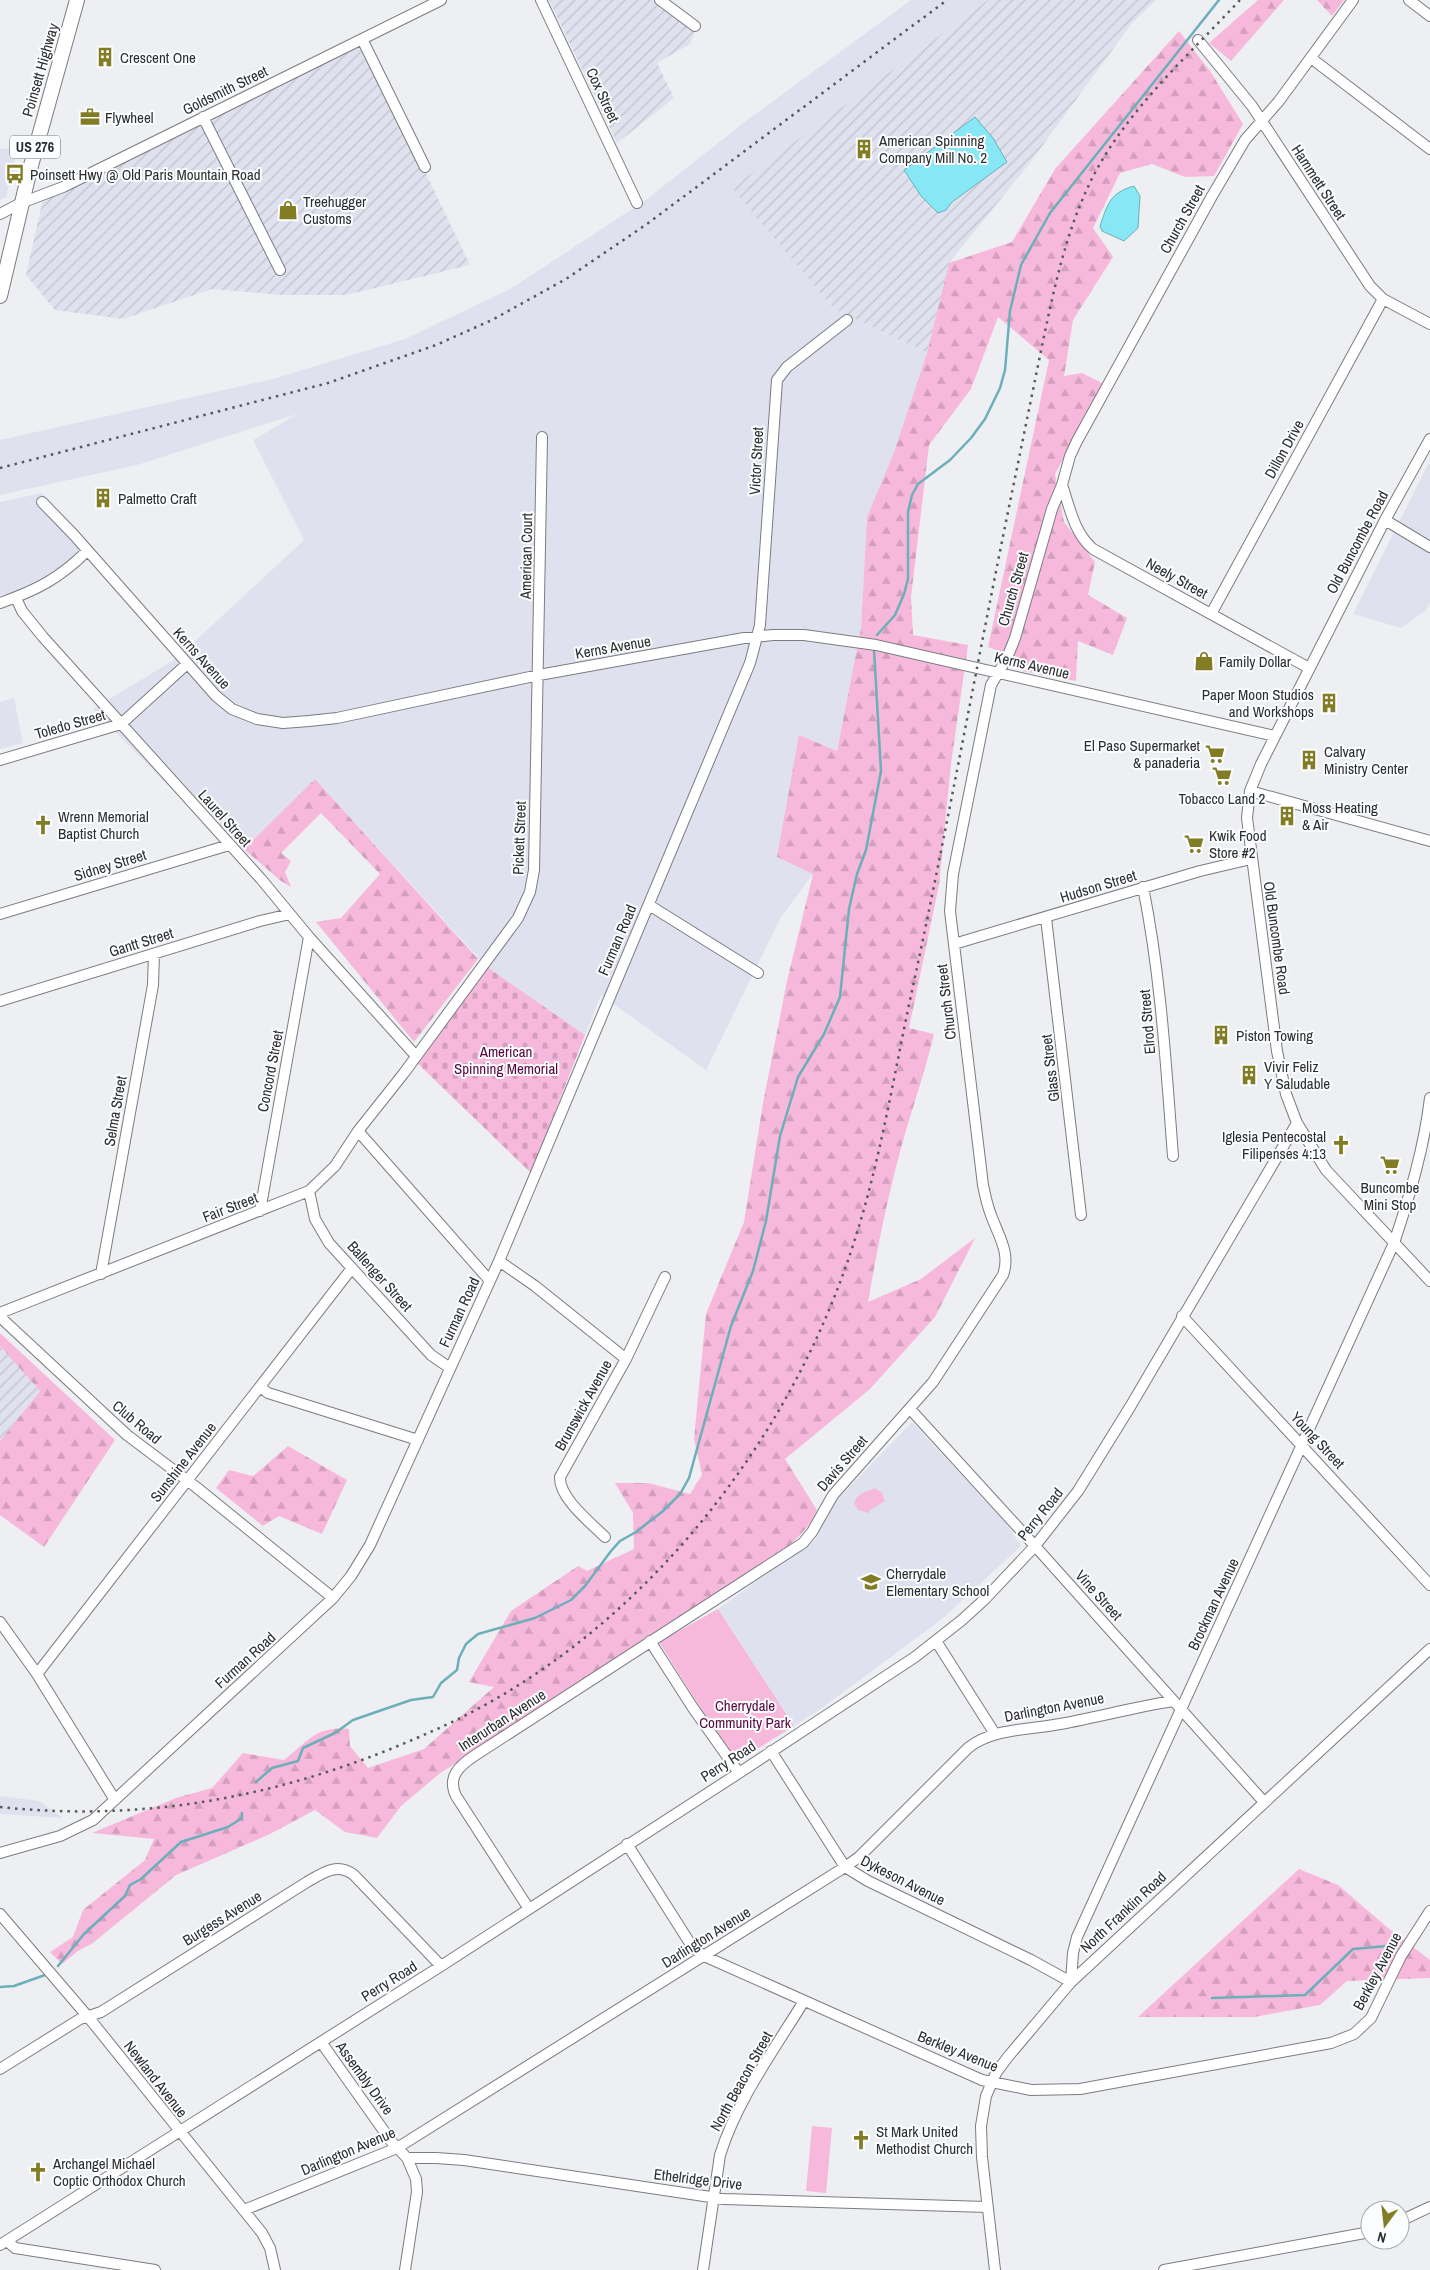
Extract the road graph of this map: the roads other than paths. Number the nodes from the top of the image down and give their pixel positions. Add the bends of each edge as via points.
1 (77, 0) edge
2 (441, 0) edge
3 (541, 0) edge
4 (660, 0) edge
5 (1353, 0) edge
6 (1409, 0) edge
7 (1430, 16) edge
8 (695, 26) dead end
9 (362, 39) junction
10 (1198, 40) dead end
11 (1311, 58) junction
12 (203, 117) junction
13 (1262, 121) junction
14 (1430, 149) edge
15 (425, 167) dead end
16 (21, 203) junction
17 (637, 203) dead end
18 (0, 214) edge
19 (280, 270) dead end
20 (0, 296) edge
21 (1383, 299) junction
22 (847, 320) dead end
23 (1430, 324) edge
24 (542, 437) dead end
25 (1430, 439) edge
26 (1062, 485) junction
27 (42, 502) dead end
28 (1384, 520) junction
29 (1430, 547) edge
30 (87, 550) junction
31 (16, 598) junction
32 (0, 603) edge
33 (1211, 614) junction
34 (758, 637) junction
35 (186, 664) junction
36 (1309, 668) junction
37 (998, 673) junction
38 (539, 675) junction
39 (121, 724) junction
40 (1275, 736) junction
41 (0, 760) edge
42 (1250, 791) junction
43 (1430, 841) edge
44 (229, 845) junction
45 (1251, 859) junction
46 (1144, 887) junction
47 (649, 905) junction
48 (0, 914) edge
49 (290, 914) junction
50 (1046, 918) junction
51 (309, 937) junction
52 (954, 944) junction
53 (154, 954) junction
54 (758, 973) dead end
55 (0, 1001) edge
56 (0, 1012) edge
57 (416, 1056) junction
58 (1430, 1098) edge
59 (1296, 1124) junction
60 (358, 1131) junction
61 (1173, 1156) dead end
62 (309, 1191) junction
63 (260, 1211) junction
64 (1081, 1216) dead end
65 (1394, 1243) junction
66 (1006, 1256) joint
67 (499, 1261) junction
68 (352, 1268) junction
69 (101, 1274) junction
70 (665, 1277) dead end
71 (1430, 1281) edge
72 (490, 1282) junction
73 (0, 1315) edge
74 (1182, 1316) junction
75 (626, 1359) junction
76 (450, 1368) junction
77 (260, 1387) junction
78 (910, 1410) junction
79 (418, 1440) junction
80 (1302, 1445) junction
81 (187, 1480) junction
82 (605, 1537) dead end
83 (1035, 1546) junction
84 (1430, 1585) edge
85 (333, 1598) junction
86 (0, 1622) edge
87 (650, 1640) junction
88 (936, 1641) junction
89 (1430, 1649) edge
90 (37, 1674) junction
91 (1174, 1701) junction
92 (1181, 1710) junction
93 (995, 1734) junction
94 (772, 1751) junction
95 (739, 1773) junction
96 (114, 1800) junction
97 (1264, 1802) junction
98 (627, 1844) junction
99 (0, 1853) edge
100 (845, 1867) junction
101 (529, 1909) junction
102 (1430, 1911) edge
103 (0, 1914) edge
104 (704, 1956) junction
105 (440, 1966) junction
106 (1071, 1982) junction
107 (804, 2001) junction
108 (89, 2018) junction
109 (321, 2042) junction
110 (0, 2069) edge
111 (992, 2082) junction
112 (179, 2132) junction
113 (397, 2148) junction
114 (407, 2158) junction
115 (713, 2197) junction
116 (1430, 2206) edge
117 (987, 2207) junction
118 (244, 2210) junction
119 (1410, 2216) edge
120 (1360, 2234) edge
121 (3, 2243) edge
122 (155, 2270) edge
123 (274, 2270) edge
124 (405, 2270) edge
125 (703, 2270) edge
126 (995, 2270) edge
127 (1164, 2270) edge

1 - 16 highway, Poinsett Highway / US 276
2 - 9 street, Goldsmith Street
3 - 17 street, Cox Street
4 - 8 street
5 - 11 street, Church Street
6 - 7 street
9 - 12 street, Goldsmith Street
9 - 15 street
10 - 13 street, Hammett Street
11 - 13 street, Church Street
11 - 14 street
12 - 16 street, Goldsmith Street via 63,187
12 - 19 street
13 - 21 street, Hammett Street via 1370,286
13 - 26 street, Church Street via 1245,140 1212,196 1107,386 1070,456
16 - 18 street, Goldsmith Street
16 - 20 highway, Poinsett Highway / US 276
21 - 23 street, Hammett Street
21 - 33 street, Dillon Drive
22 - 34 street, Victor Street via 788,366 777,380
24 - 38 street, American Court
25 - 28 street, Old Buncombe Road
26 - 33 street, Neely Street via 1076,527 1086,543
26 - 37 street, Church Street via 1052,509 1015,638
27 - 30 street, Kerns Avenue
28 - 29 street
28 - 36 street, Old Buncombe Road
30 - 31 street via 54,580
30 - 35 street, Kerns Avenue
31 - 32 street
31 - 39 street, Laurel Street via 43,637
33 - 36 street, Neely Street
34 - 37 street, Kerns Avenue via 804,635 836,638
34 - 38 street, Kerns Avenue
34 - 47 street, Furman Road via 735,704
35 - 38 street, Kerns Avenue via 232,709 257,720 283,723 337,718
35 - 39 street, Toledo Street
36 - 40 street, Old Buncombe Road
37 - 40 street, Kerns Avenue
37 - 52 street, Church Street via 988,697 953,874 950,911
38 - 57 street, Pickett Street via 534,870 530,892 518,918
39 - 41 street, Toledo Street
39 - 44 street, Laurel Street
40 - 42 street, Old Buncombe Road
42 - 43 street
42 - 45 street, Old Buncombe Road via 1247,818
44 - 48 street, Sidney Street
44 - 49 street, Laurel Street
45 - 46 street, Hudson Street
45 - 59 street, Old Buncombe Road via 1277,1051
46 - 50 street, Hudson Street
46 - 61 street, Elrod Street via 1161,1009
47 - 54 street
47 - 67 street, Furman Road
49 - 51 street, Laurel Street
49 - 53 street, Gantt Street
50 - 52 street, Hudson Street
50 - 64 street, Glass Street
51 - 57 street, Laurel Street
51 - 63 street, Concord Street
52 - 66 street, Church Street via 983,1185
53 - 55 street, Gantt Street
53 - 69 street, Selma Street via 153,985
55 - 56 street
57 - 60 street, Fair Street
58 - 65 street, Brockman Avenue via 1423,1146
59 - 65 street, Old Buncombe Road via 1326,1170
59 - 74 street, Perry Road
60 - 62 street, Fair Street via 335,1166
60 - 72 street
62 - 63 street, Fair Street
62 - 68 street, Ballenger Street via 313,1213 323,1234
63 - 69 street, Fair Street
65 - 71 street, Old Buncombe Road
65 - 80 street, Brockman Avenue
66 - 78 street, Davis Street via 1006,1268 998,1283 953,1355
67 - 72 street, Furman Road
67 - 75 street via 536,1286
68 - 76 street, Ballenger Street via 431,1355
68 - 77 street, Sunshine Avenue
69 - 73 street, Fair Street
70 - 75 street, Brunswick Avenue
72 - 76 street, Furman Road
73 - 81 street, Club Road via 127,1435
74 - 80 street, Young Street
74 - 83 street, Perry Road via 1095,1465
75 - 82 street, Brunswick Avenue via 560,1477 560,1486 567,1497
76 - 79 street, Furman Road
77 - 79 street via 268,1393
77 - 81 street, Sunshine Avenue
78 - 83 street, Vine Street
78 - 87 street, Davis Street via 833,1495 802,1543
79 - 85 street, Furman Road via 370,1545
80 - 84 street, Young Street
80 - 92 street, Brockman Avenue
81 - 85 street, Club Road
81 - 90 street, Sunshine Avenue
83 - 88 street, Perry Road via 985,1599
83 - 91 street, Vine Street
85 - 96 street, Furman Road
86 - 90 street
87 - 95 street
87 - 101 street, Interurban Avenue via 461,1764 455,1774 452,1786 456,1796
88 - 93 street
88 - 94 street, Perry Road
89 - 97 street, North Franklin Road
90 - 96 street
91 - 92 street, Vine Street
91 - 93 street, Darlington Avenue
92 - 97 street, Vine Street
92 - 106 street, Brockman Avenue via 1077,1937
93 - 100 street, Darlington Avenue via 968,1748 872,1845
94 - 95 street, Perry Road
94 - 100 street, Dykeson Avenue
95 - 98 street, Perry Road
96 - 99 street, Furman Road via 93,1820 74,1831
97 - 106 street, North Franklin Road
98 - 101 street, Perry Road
98 - 104 street, Berkley Avenue via 693,1948
100 - 104 street, Darlington Avenue
100 - 106 street, Dykeson Avenue
101 - 105 street, Perry Road
102 - 111 street, Berkley Avenue via 1411,1937 1371,2018 1360,2030 1345,2038 1080,2089 1031,2090
103 - 108 street, Newland Avenue
104 - 107 street, Berkley Avenue
104 - 113 street, Darlington Avenue
105 - 108 street, Burgess Avenue via 354,1874 336,1868 307,1882
105 - 109 street, Perry Road
106 - 111 street, North Franklin Road via 1007,2058
107 - 111 street, Berkley Avenue
107 - 115 street, North Beacon Street via 730,2128 720,2155
108 - 110 street, Burgess Avenue via 80,2020
108 - 112 street, Newland Avenue
109 - 112 street, Perry Road
109 - 113 street, Assembly Drive
111 - 117 street, North Franklin Road via 981,2126
112 - 118 street, Newland Avenue
112 - 121 street, Perry Road
113 - 114 street, Assembly Drive
113 - 118 street, Darlington Avenue
114 - 115 street, Ethelridge Drive via 464,2160
114 - 124 street, Assembly Drive via 417,2192
115 - 117 street, Ethelridge Drive
115 - 125 street, North Beacon Street
116 - 119 street
117 - 126 street, North Franklin Road
118 - 123 street, Newland Avenue via 270,2248
120 - 127 street
121 - 122 street via 15,2248

